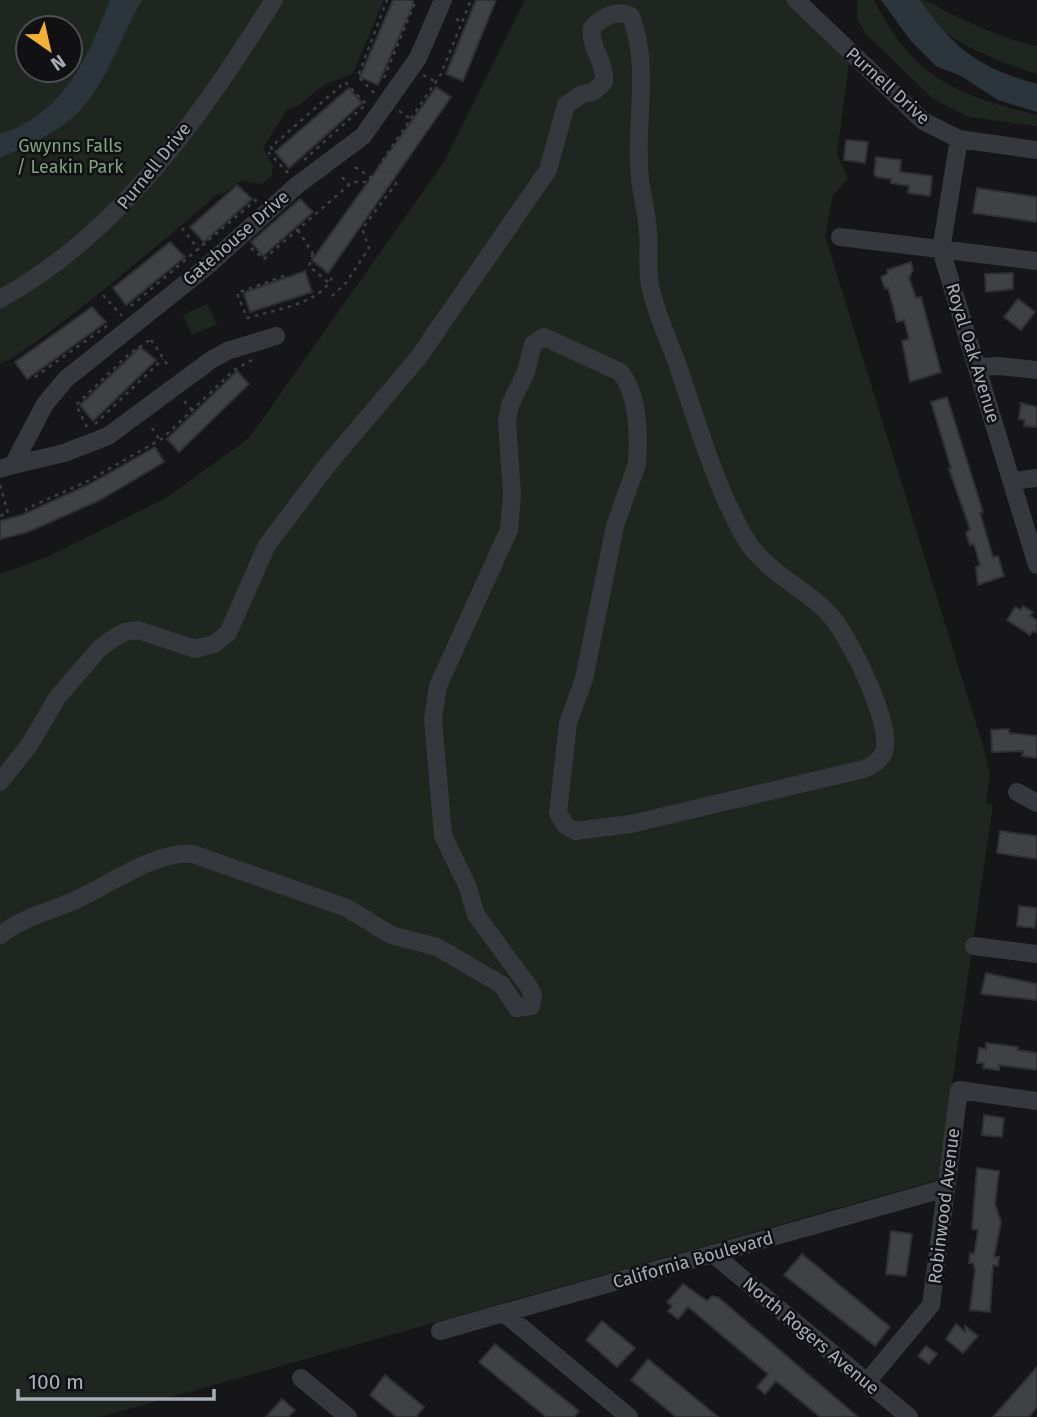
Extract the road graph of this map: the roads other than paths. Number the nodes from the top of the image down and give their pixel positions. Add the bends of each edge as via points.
1 (274, 0) edge
2 (443, 0) edge
3 (796, 0) edge
4 (959, 139) junction
5 (1037, 150) edge
6 (839, 237) dead end
7 (942, 250) junction
8 (1037, 261) edge
9 (0, 299) edge
10 (276, 337) dead end
11 (977, 368) junction
12 (1037, 370) edge
13 (7, 467) edge
14 (1037, 478) edge
15 (1012, 481) junction
16 (1037, 565) edge
17 (0, 782) edge
18 (1017, 792) dead end
19 (1037, 803) edge
20 (0, 935) edge
21 (974, 946) dead end
22 (1037, 954) edge
23 (1037, 1101) edge
24 (946, 1188) junction
25 (713, 1254) junction
26 (504, 1313) junction
27 (440, 1331) dead end
28 (301, 1378) dead end
29 (867, 1382) junction
30 (348, 1417) edge
31 (629, 1417) edge
32 (909, 1417) edge

1 - 9 street, Purnell Drive via 183,133 116,214 54,266
2 - 13 street, Gatehouse Drive via 418,58 363,136 296,186 206,267 66,379 45,404
3 - 4 street, Purnell Drive via 909,110 938,131
4 - 5 street, Purnell Drive
4 - 7 street, Royal Oak Avenue
6 - 7 street
7 - 8 street
7 - 11 street, Royal Oak Avenue
10 - 13 street, Gatehouse Drive via 211,360 108,436
11 - 12 street
11 - 15 street, Royal Oak Avenue
14 - 15 street
15 - 16 street, Royal Oak Avenue
17 - 20 street via 57,698 112,639 138,630 195,649 214,644 228,633 267,545 418,358 548,170 566,105 604,82 592,28 609,15 631,16 643,82 638,121 649,276 663,327 746,540 834,620 847,641 884,728 880,760 864,769 631,824 576,831 561,820 568,723 584,678 606,561 638,451 629,382 620,372 544,337 533,344 508,413 509,530 438,686 433,719 443,836 476,915 529,987 531,1006 517,1009 502,985 437,947 391,935 347,908 193,854 183,853 133,870
18 - 19 street
21 - 22 street
23 - 24 street, Robinwood Avenue via 959,1090
24 - 25 street, California Boulevard
24 - 29 street, Robinwood Avenue via 932,1306
25 - 26 street, California Boulevard
25 - 29 street, North Rogers Avenue
26 - 27 street, California Boulevard
26 - 31 street
28 - 30 street
29 - 32 street, North Rogers Avenue

